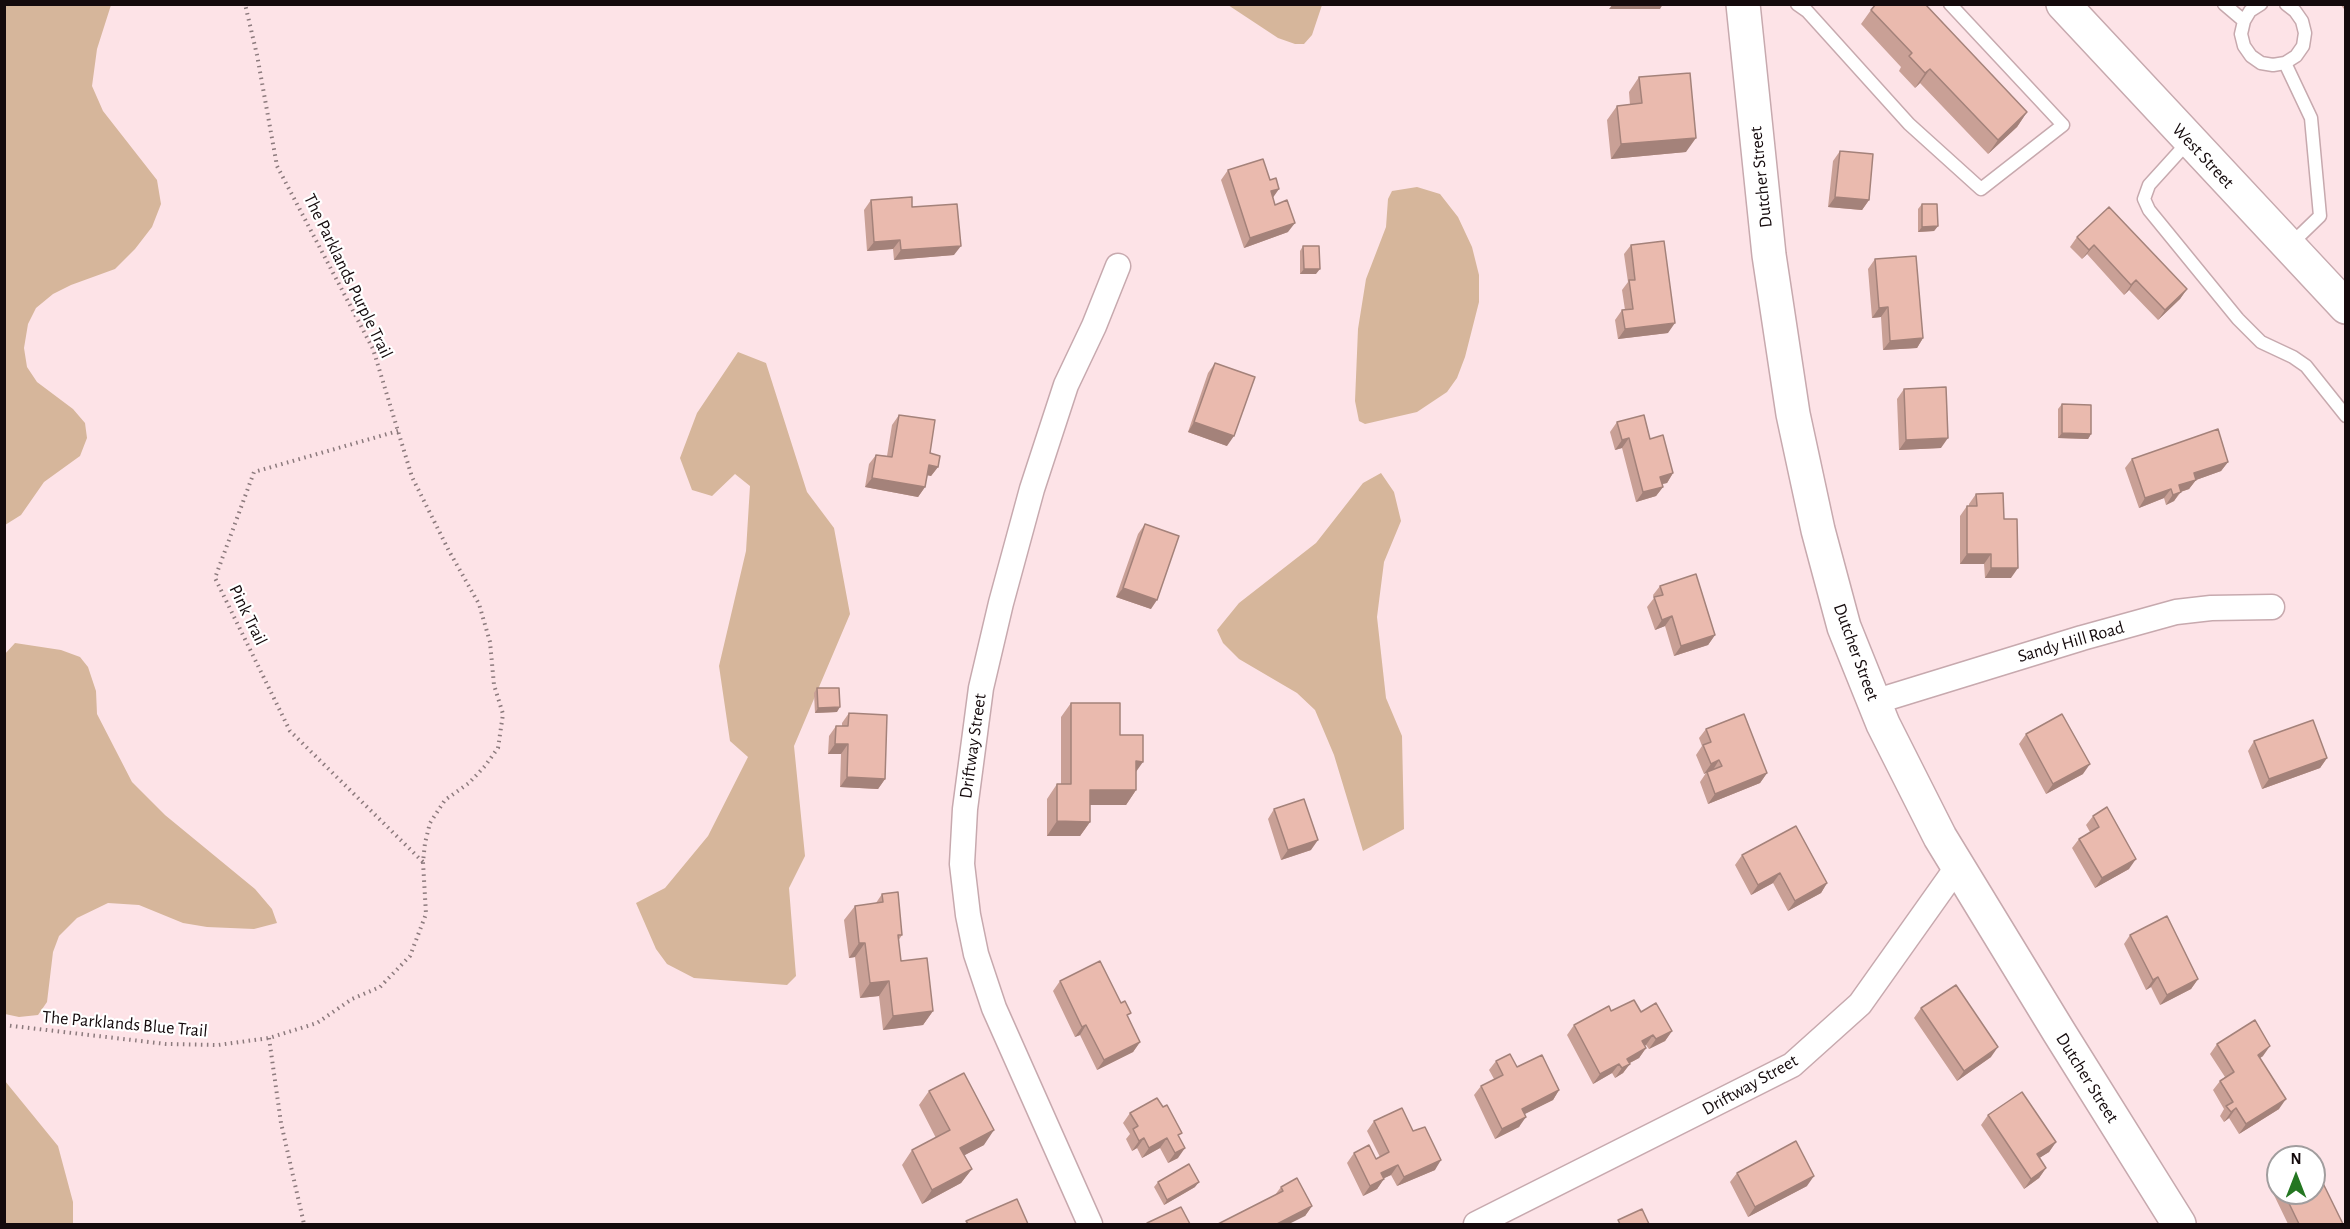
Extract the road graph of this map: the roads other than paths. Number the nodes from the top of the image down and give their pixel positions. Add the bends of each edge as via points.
1 (1743, 4) edge
2 (1797, 4) edge
3 (1950, 4) edge
4 (2063, 4) edge
5 (2224, 4) edge
6 (2260, 4) edge
7 (2286, 4) edge
8 (2244, 21) junction
9 (2285, 63) junction
10 (2189, 141) junction
11 (2288, 247) junction
12 (1118, 266) dead end
13 (2346, 307) edge
14 (2346, 416) edge
15 (2272, 607) dead end
16 (1874, 702) junction
17 (1958, 866) junction
18 (1090, 1224) edge
19 (1476, 1224) edge
20 (2180, 1224) edge

1 - 16 street, Dutcher Street via 1769,255 1793,414 1844,627
2 - 3 lane via 1909,124 1981,189 2063,125
4 - 10 street, West Street
5 - 8 lane
6 - 8 lane
7 - 9 lane via 2302,21 2305,33 2296,56
8 - 9 lane via 2241,34 2251,56 2261,63
9 - 11 lane via 2311,118 2320,216
10 - 11 street, West Street
10 - 14 lane via 2149,185 2145,199 2149,210 2238,319 2261,342 2300,361
11 - 13 street, West Street
12 - 18 street, Driftway Street via 1066,385 1001,603 981,688 962,864 976,954 994,1008
15 - 16 street, Sandy Hill Road via 2176,612
16 - 17 street, Dutcher Street
17 - 19 street, Driftway Street via 1860,1004 1792,1065
17 - 20 street, Dutcher Street

